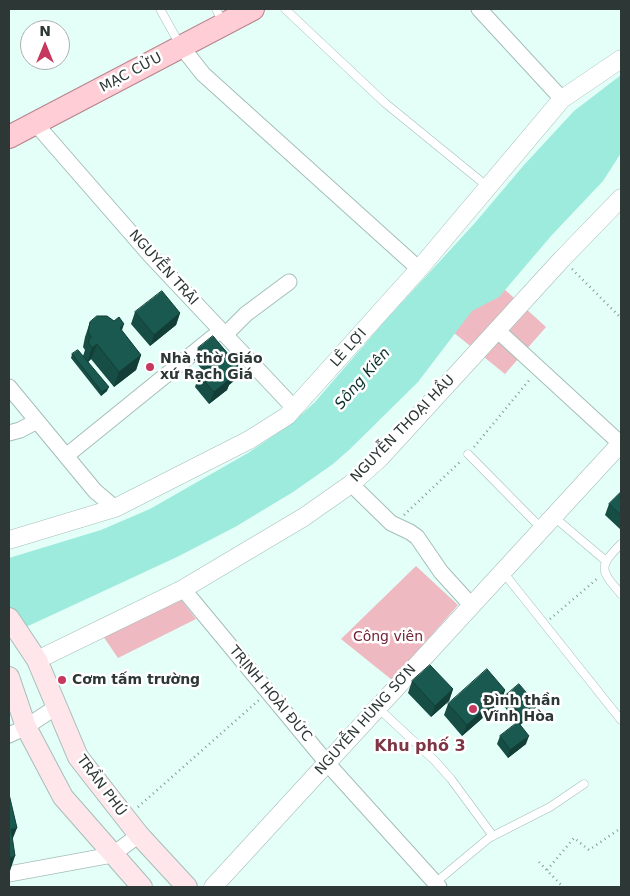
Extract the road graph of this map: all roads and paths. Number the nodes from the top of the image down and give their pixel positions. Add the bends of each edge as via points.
1 (160, 9) edge
2 (253, 9) edge
3 (285, 9) edge
4 (479, 9) edge
5 (220, 16) edge
6 (181, 46) junction
7 (621, 59) edge
8 (562, 100) junction
9 (35, 123) junction
10 (9, 137) edge
11 (488, 187) junction
12 (621, 198) edge
13 (562, 259) junction
14 (419, 269) junction
15 (289, 282) dead end
16 (621, 318) edge
17 (497, 330) junction
18 (223, 333) junction
19 (9, 387) edge
20 (295, 409) junction
21 (38, 421) junction
22 (9, 433) edge
23 (621, 444) edge
24 (468, 454) dead end
25 (66, 456) junction
26 (351, 484) junction
27 (115, 508) junction
28 (548, 523) junction
29 (9, 540) edge
30 (621, 544) edge
31 (606, 561) junction
32 (503, 572) junction
33 (604, 572) junction
34 (182, 589) junction
35 (621, 594) edge
36 (471, 605) junction
37 (9, 618) edge
38 (544, 624) junction
39 (33, 654) junction
40 (9, 677) edge
41 (268, 692) junction
42 (56, 707) junction
43 (378, 708) junction
44 (621, 720) edge
45 (13, 732) edge
46 (327, 763) junction
47 (584, 784) dead end
48 (125, 818) junction
49 (621, 828) edge
50 (139, 835) junction
51 (493, 836) junction
52 (112, 855) junction
53 (539, 862) dead end
54 (547, 870) junction
55 (9, 874) edge
56 (437, 885) edge
57 (142, 887) edge
58 (187, 887) edge
59 (213, 887) edge
60 (563, 887) edge

1 - 6 lane
2 - 5 main road, MẠC CỬU
3 - 11 lane via 385,103
4 - 8 street
5 - 6 main road, MẠC CỬU
6 - 9 main road, MẠC CỬU
6 - 14 street via 203,74
7 - 8 street, LÊ LỢI
8 - 11 street, LÊ LỢI
9 - 10 main road, MẠC CỬU
9 - 18 street, NGUYỄN TRÃI
11 - 14 street, LÊ LỢI
12 - 13 street, NGUYỄN THOẠI HẦU
13 - 16 path
13 - 17 street, NGUYỄN THOẠI HẦU
14 - 20 street, LÊ LỢI
15 - 18 street
17 - 23 street
17 - 26 street, NGUYỄN THOẠI HẦU via 380,458
18 - 20 street, NGUYỄN TRÃI
18 - 25 street
19 - 21 street
20 - 27 street, LÊ LỢI via 249,440
21 - 22 street
21 - 25 street
23 - 28 street, NGUYỄN HÙNG SƠN
24 - 28 lane
25 - 27 street via 95,491
26 - 34 street, NGUYỄN THOẠI HẦU via 304,517
26 - 36 street via 391,523 417,537
27 - 29 street, LÊ LỢI
28 - 31 lane
28 - 32 street, NGUYỄN HÙNG SƠN
30 - 31 lane
31 - 33 lane
32 - 36 street, NGUYỄN HÙNG SƠN
32 - 38 lane
33 - 35 lane
33 - 38 path
34 - 39 street, NGUYỄN THOẠI HẦU
34 - 41 street, TRỊNH HOÀI ĐỨC
36 - 43 street, NGUYỄN HÙNG SƠN
37 - 39 main road, TRẦN PHÚ
38 - 44 lane
39 - 42 main road, TRẦN PHÚ
40 - 45 main road
41 - 46 street, TRỊNH HOÀI ĐỨC
41 - 48 path
42 - 45 street
42 - 48 main road, TRẦN PHÚ via 78,757
43 - 46 street, NGUYỄN HÙNG SƠN
43 - 51 lane via 435,761
45 - 52 main road
46 - 56 street, TRỊNH HOÀI ĐỨC
46 - 59 street, NGUYỄN HÙNG SƠN
47 - 51 lane via 550,807
48 - 50 main road, TRẦN PHÚ
49 - 54 path via 589,850 574,838
50 - 52 street
50 - 58 main road, TRẦN PHÚ
51 - 56 lane
52 - 55 street
52 - 57 main road
53 - 54 path
54 - 60 path

